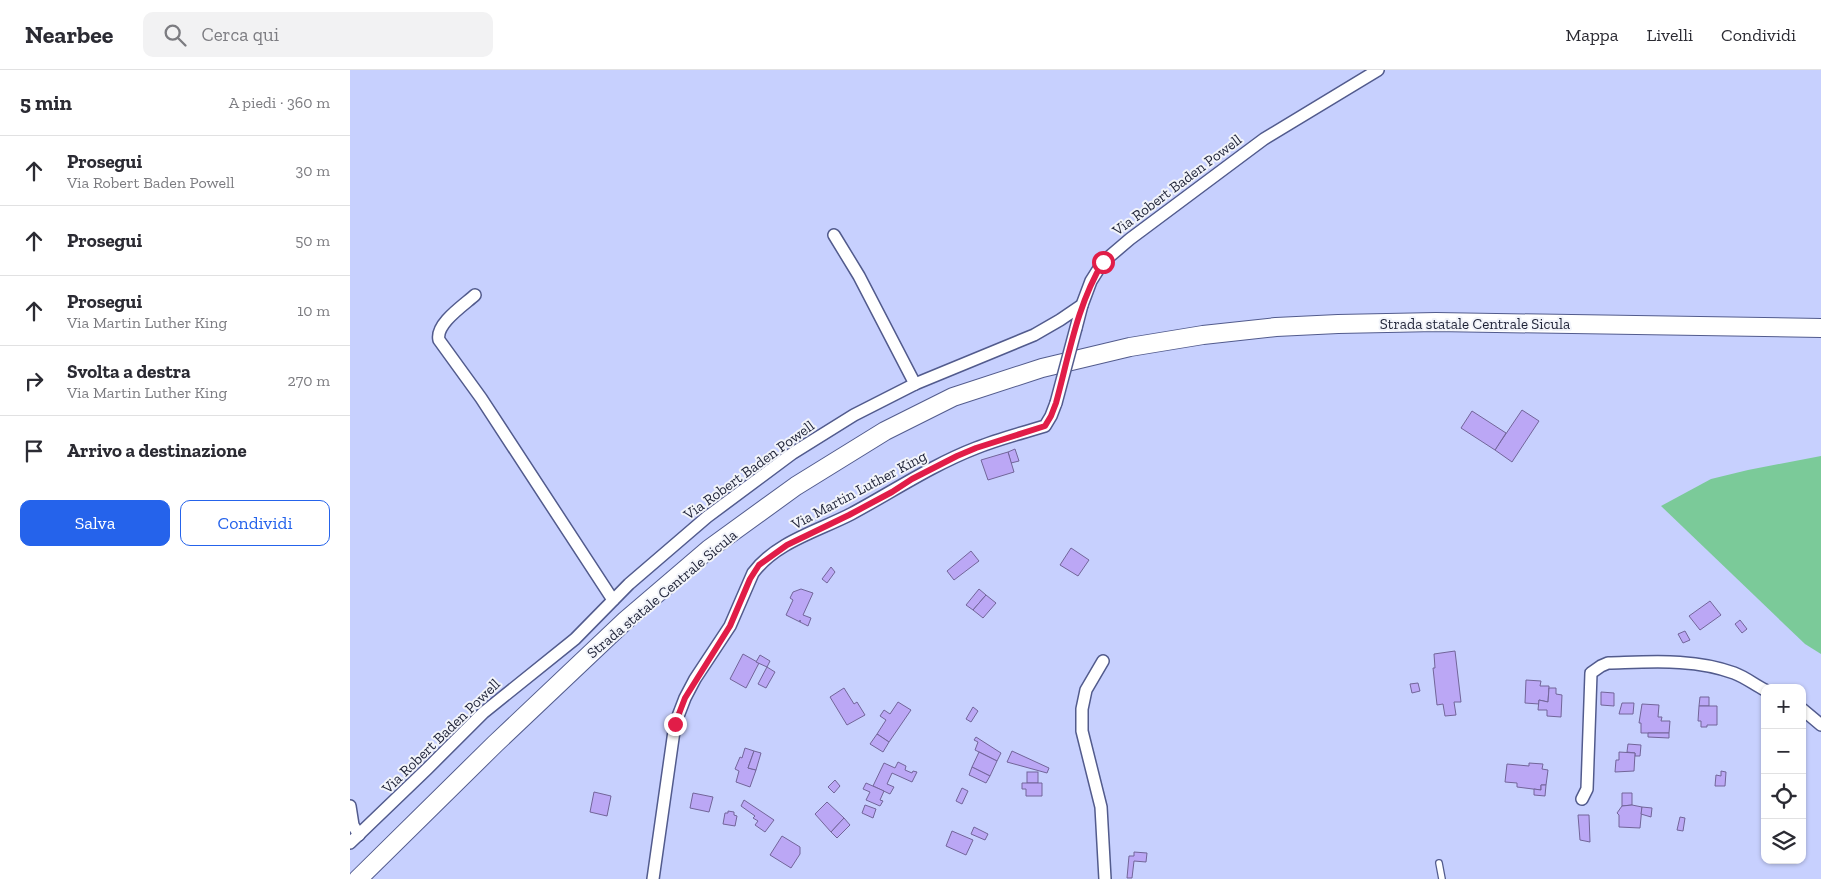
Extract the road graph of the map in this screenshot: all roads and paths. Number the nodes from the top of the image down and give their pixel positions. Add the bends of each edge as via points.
1 (1378, 70) edge
2 (834, 235) dead end
3 (475, 295) dead end
4 (1082, 304) junction
5 (1821, 328) edge
6 (915, 384) junction
7 (613, 600) junction
8 (1103, 661) dead end
9 (1761, 688) edge
10 (1806, 712) edge
11 (1821, 725) edge
12 (1582, 799) dead end
13 (350, 806) edge
14 (354, 839) edge
15 (1439, 863) dead end
16 (358, 879) edge
17 (652, 879) edge
18 (1105, 879) edge
19 (1442, 879) edge

1 - 4 street, Via Robert Baden Powell via 1264,139 1130,239 1103,262
2 - 6 street
3 - 7 street via 444,324 438,332 439,340 481,398
4 - 6 street, Via Robert Baden Powell via 1034,335
4 - 17 street, Via Martin Luther King, bridge via 1056,403 1045,426 957,456 787,545 759,565 730,626 685,698 675,724
5 - 16 main road, Strada statale Centrale Sicula via 1436,322 1276,327 1130,347 1042,368 953,397 885,431 796,486 710,549 626,620
6 - 7 street, Via Robert Baden Powell via 854,415 793,453 706,517
7 - 14 street, Via Robert Baden Powell via 551,660 483,713
8 - 18 street via 1086,690 1082,731 1101,807
9 - 12 street via 1734,673 1698,664 1667,662 1601,666 1591,673 1587,789
10 - 11 street
13 - 14 street
15 - 19 lane

